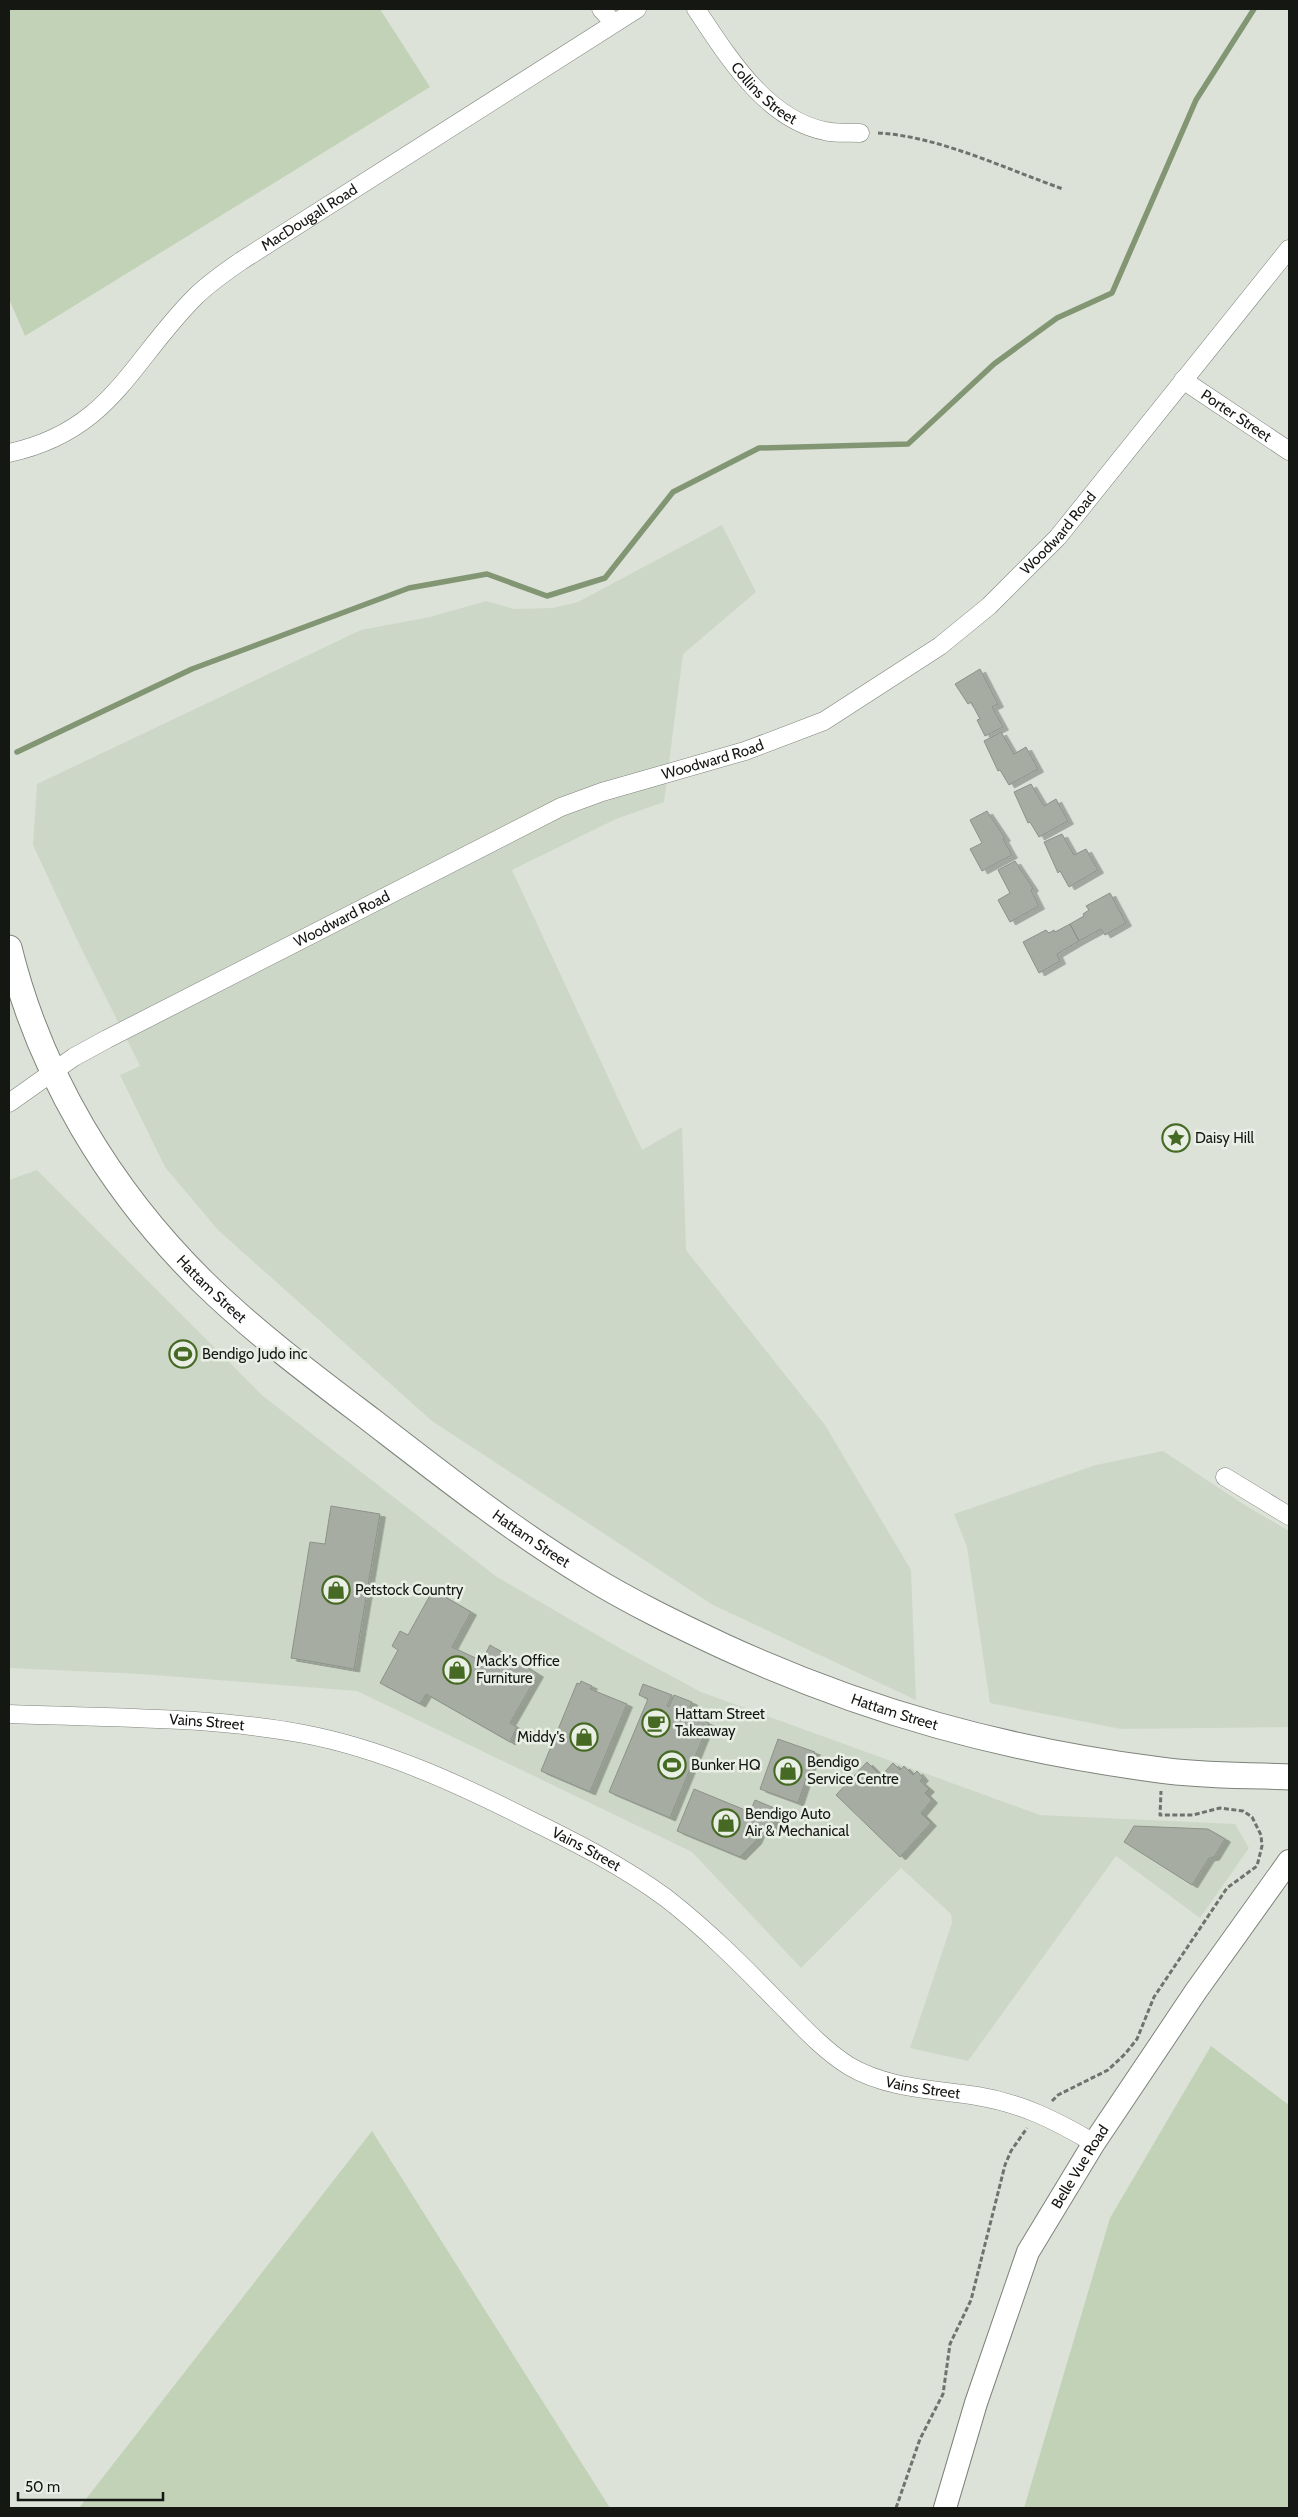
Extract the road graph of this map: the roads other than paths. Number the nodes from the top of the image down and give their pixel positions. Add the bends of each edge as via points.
1 (601, 9) edge
2 (637, 9) edge
3 (696, 9) edge
4 (614, 23) junction
5 (860, 132) road end
6 (1289, 249) edge
7 (1183, 380) junction
8 (1289, 451) edge
9 (9, 453) edge
10 (9, 948) edge
11 (53, 1071) junction
12 (9, 1103) edge
13 (1225, 1477) dead end
14 (1289, 1516) edge
15 (9, 1714) edge
16 (1289, 1777) edge
17 (1289, 1860) edge
18 (1094, 2143) junction
19 (944, 2508) edge

1 - 4 street
2 - 4 street, MacDougall Road
3 - 5 street, Collins Street via 749,81 783,112 804,125 826,132
4 - 9 street, MacDougall Road via 240,261 196,296 97,411 62,435
6 - 7 street, Woodward Road
7 - 8 street, Porter Street
7 - 11 street, Woodward Road via 1090,499 1029,568 940,646 850,706 824,721 745,751 561,807 107,1039
10 - 11 main road, Hattam Street via 27,1008
11 - 12 street, Woodward Road
11 - 16 main road, Hattam Street via 81,1126 127,1195 161,1238 201,1280 242,1318 349,1404 516,1528 589,1577 692,1632 747,1657 886,1711 984,1739 1067,1756 1162,1770
13 - 14 street
15 - 18 street, Vains Street via 243,1725 308,1734 389,1758 499,1804 580,1844 640,1880 702,1928 830,2052 862,2073 894,2084 1014,2104 1039,2113
17 - 18 street, Belle Vue Road
18 - 19 street, Belle Vue Road via 1028,2252

